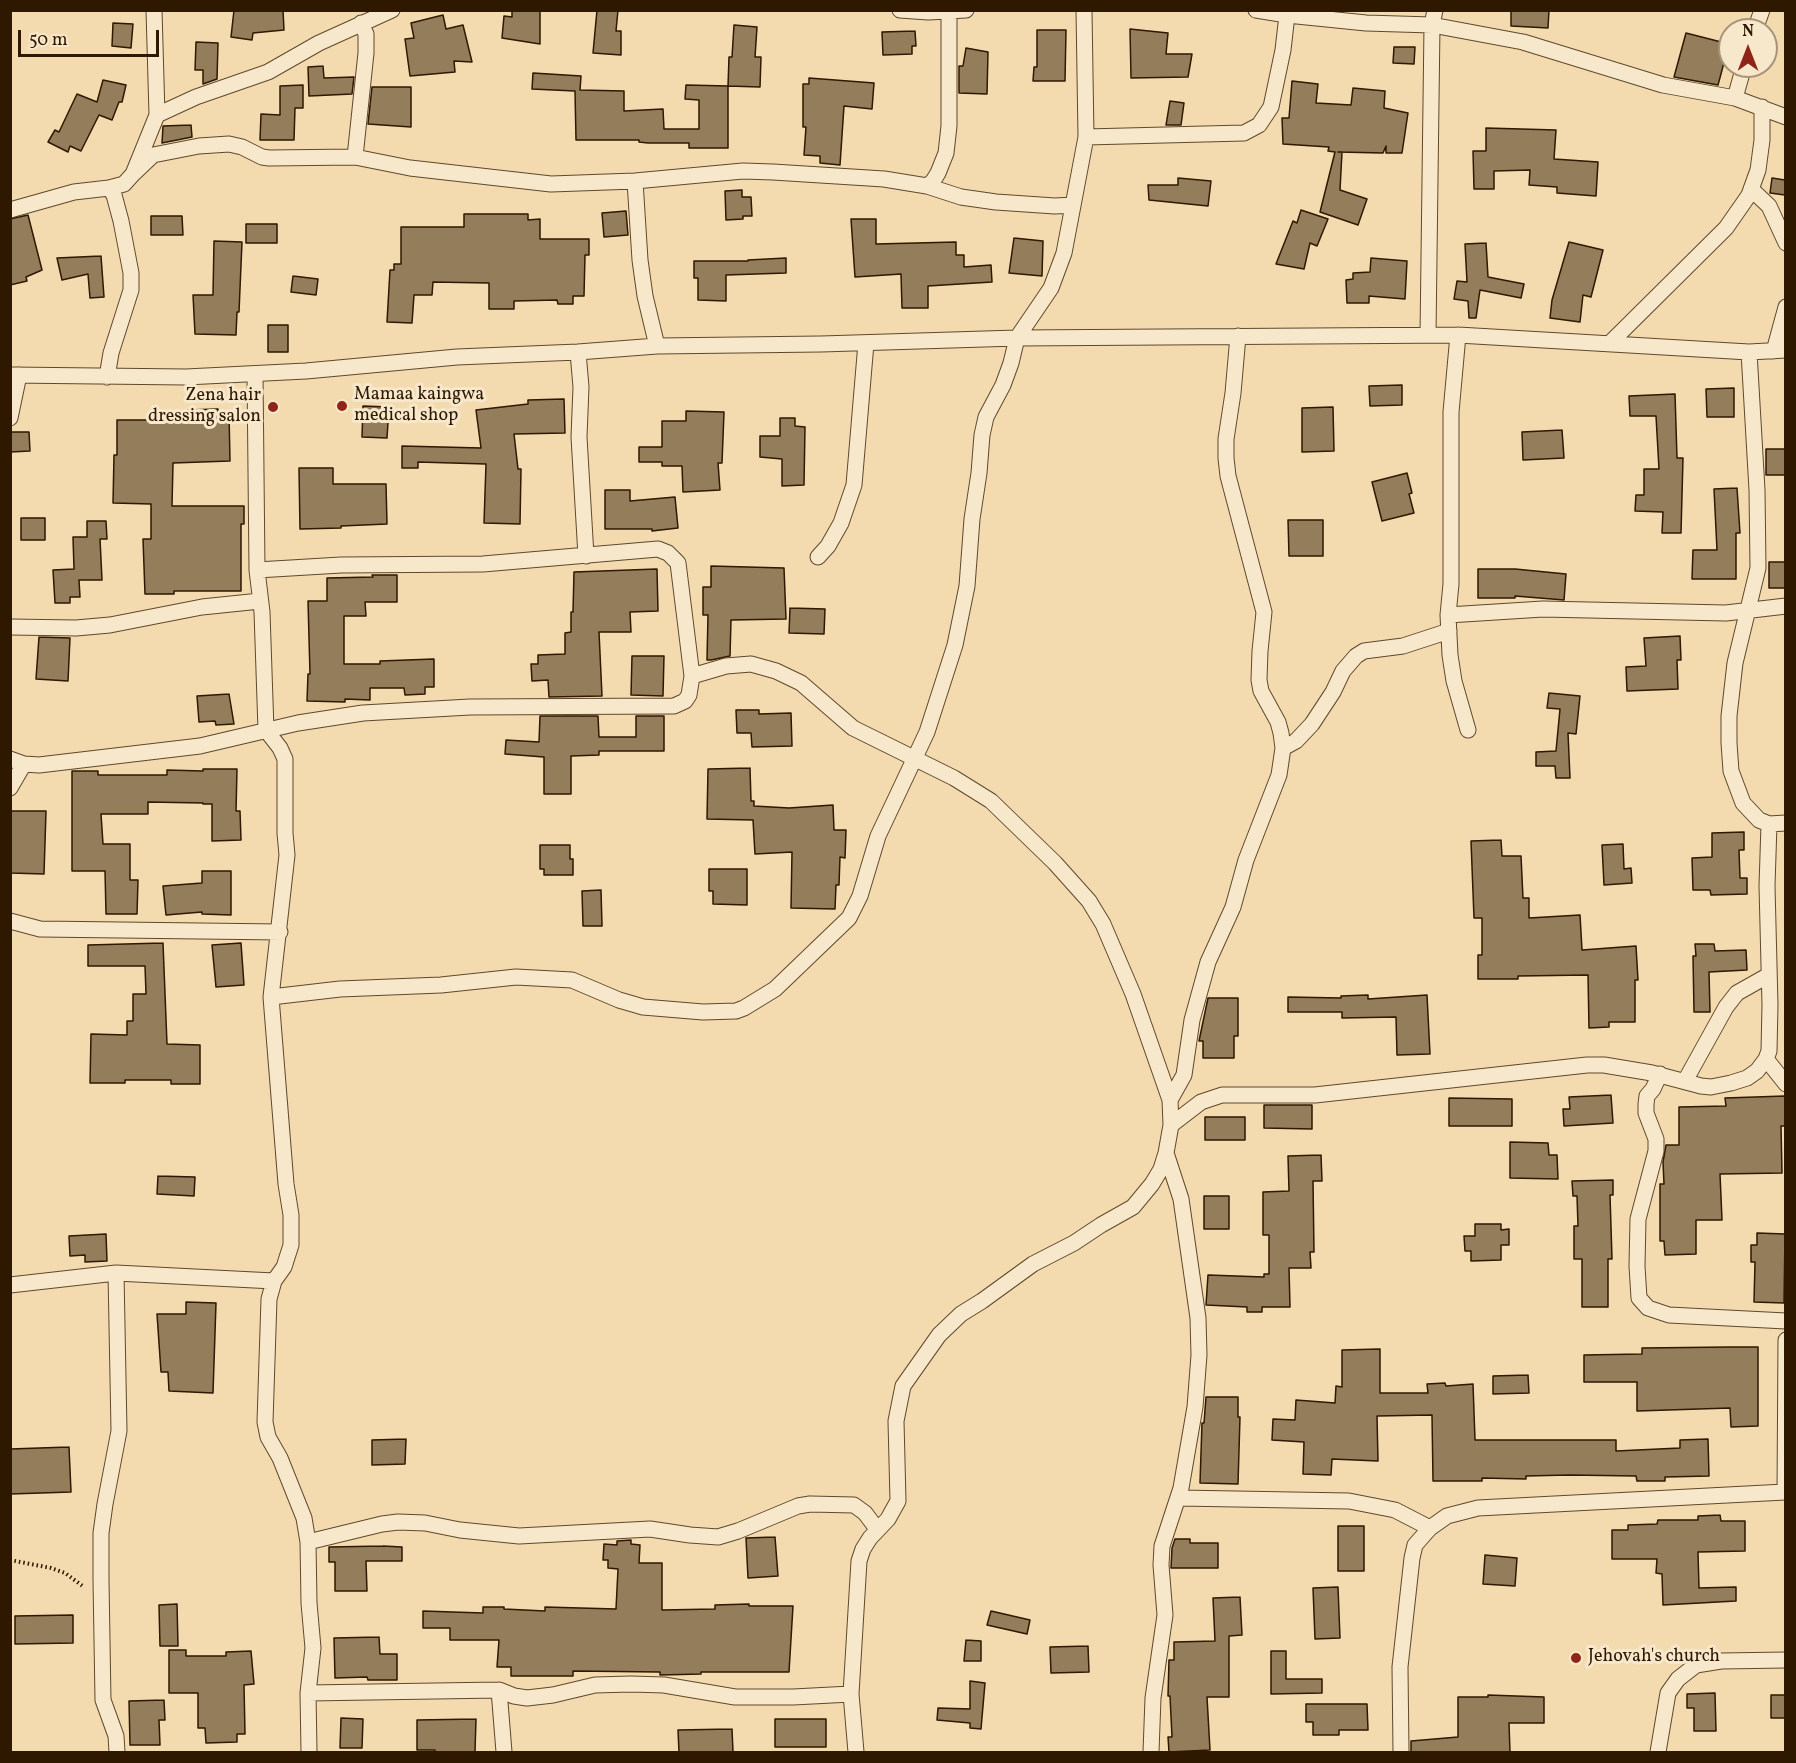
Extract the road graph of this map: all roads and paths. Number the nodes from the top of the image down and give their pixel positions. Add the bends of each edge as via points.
1 (154, 10) edge
2 (900, 10) edge
3 (966, 10) edge
4 (1084, 10) edge
5 (1256, 10) edge
6 (382, 12) edge
7 (949, 12) junction
8 (1287, 15) junction
9 (1434, 18) edge
10 (361, 23) junction
11 (1741, 78) edge
12 (1735, 98) junction
13 (1762, 107) junction
14 (157, 115) junction
15 (1785, 117) edge
16 (1086, 137) junction
17 (355, 157) junction
18 (133, 174) junction
19 (634, 181) junction
20 (927, 186) junction
21 (109, 188) junction
22 (1751, 189) junction
23 (1073, 205) junction
24 (10, 210) edge
25 (1785, 243) edge
26 (1785, 307) edge
27 (1428, 335) junction
28 (1458, 335) junction
29 (1238, 336) junction
30 (1017, 338) junction
31 (866, 343) junction
32 (1610, 343) junction
33 (657, 346) junction
34 (1780, 350) edge
35 (578, 352) junction
36 (1749, 352) junction
37 (255, 374) junction
38 (15, 375) edge
39 (107, 377) junction
40 (10, 418) edge
41 (586, 556) junction
42 (818, 557) dead end
43 (257, 570) junction
44 (261, 601) junction
45 (1785, 606) edge
46 (1746, 612) junction
47 (1449, 615) junction
48 (10, 627) edge
49 (1449, 632) junction
50 (692, 676) junction
51 (266, 730) junction
52 (1468, 730) dead end
53 (1282, 748) junction
54 (914, 757) junction
55 (17, 762) edge
56 (10, 788) edge
57 (1785, 823) edge
58 (1769, 824) junction
59 (10, 921) edge
60 (280, 932) junction
61 (1769, 975) junction
62 (271, 997) junction
63 (1766, 1059) junction
64 (1660, 1074) junction
65 (1685, 1081) junction
66 (1785, 1084) edge
67 (1170, 1100) junction
68 (1171, 1125) junction
69 (1166, 1153) junction
70 (116, 1273) junction
71 (274, 1281) junction
72 (10, 1285) edge
73 (1785, 1321) edge
74 (1785, 1340) edge
75 (1179, 1497) junction
76 (1430, 1528) junction
77 (877, 1529) junction
78 (308, 1542) junction
79 (10, 1560) edge
80 (102, 1605) junction
81 (1785, 1660) edge
82 (500, 1690) junction
83 (308, 1693) junction
84 (851, 1694) junction
85 (117, 1752) edge
86 (309, 1752) edge
87 (504, 1752) edge
88 (856, 1752) edge
89 (1151, 1752) edge
90 (1401, 1752) edge
91 (1658, 1752) edge

1 - 14 street
2 - 7 street
3 - 7 street
4 - 16 street
5 - 8 street
6 - 10 street
7 - 20 street via 946,153 938,173
8 - 9 street via 1365,23
8 - 16 street via 1271,107 1258,125 1244,133
9 - 12 street via 1663,85
9 - 27 street
10 - 14 street via 268,72
10 - 17 street via 366,34 366,53
11 - 12 street
12 - 13 street
13 - 15 street
13 - 22 street via 1758,170
14 - 18 street
16 - 23 street
17 - 18 street via 269,158 242,147 215,144 153,155
17 - 19 street via 410,168 551,184
18 - 21 street via 124,184
19 - 20 street via 742,171 884,179
19 - 33 street via 645,296
20 - 23 street via 961,197 996,202
21 - 24 street via 74,192
21 - 39 street via 121,221 131,291
22 - 25 street via 1769,206
22 - 32 street via 1726,228
23 - 30 street via 1064,253 1051,288
26 - 34 street
27 - 28 street
27 - 29 street
28 - 32 street
28 - 47 street via 1451,411
29 - 30 street
29 - 53 street via 1226,439 1228,476 1264,612 1261,691 1278,722
30 - 31 street
30 - 54 street via 1003,385 983,427 968,586 955,645 927,732
31 - 33 street
31 - 42 street via 854,485 841,523
32 - 36 street
33 - 35 street
34 - 36 street
35 - 37 street via 457,357
35 - 41 street
36 - 46 street via 1758,568
37 - 39 street
37 - 43 street
38 - 39 street
38 - 40 street
41 - 43 street via 483,564
41 - 50 street via 658,549 674,557 678,563
43 - 44 street
44 - 48 street via 202,607 110,625
44 - 51 street
45 - 46 street
46 - 47 street via 1543,609
46 - 58 street via 1729,716 1731,771 1743,803 1759,820
47 - 49 street
49 - 52 street via 1454,681
49 - 53 street via 1356,656 1312,724 1296,741
50 - 51 street via 685,701 674,706 419,709 334,717
50 - 54 street via 734,665 751,664 776,671 801,683 853,728
51 - 55 street via 200,746 69,762
51 - 60 street via 285,759 287,855
53 - 67 street via 1273,793 1248,854 1233,907 1208,962 1192,1020 1184,1075
54 - 62 street via 878,836 855,910 775,989 736,1011 643,1007 572,980 516,977
54 - 67 street via 991,801 1089,901 1128,983
55 - 56 street
57 - 58 street
58 - 61 street
59 - 60 street via 57,930
60 - 62 street
61 - 63 street via 1770,1036
61 - 65 street via 1731,1000
62 - 71 street via 291,1215 291,1245 284,1267
63 - 65 street via 1747,1078 1731,1083 1711,1087
63 - 66 street
64 - 65 street
64 - 68 street via 1587,1065 1315,1095 1222,1095 1201,1102
64 - 73 street via 1646,1104 1656,1151 1638,1219 1639,1298 1648,1308 1669,1315
67 - 68 street
68 - 69 street
69 - 75 street via 1181,1198 1199,1338 1195,1407
69 - 77 street via 1152,1184 1133,1207 1020,1272 961,1314 932,1344 901,1392 896,1421 898,1501
70 - 71 street
70 - 72 street
70 - 80 street via 119,1431 101,1533
71 - 78 street via 269,1299 266,1422 268,1437 304,1518
74 - 76 street via 1785,1492 1486,1507 1447,1516
75 - 76 street via 1349,1501 1395,1510
75 - 89 street via 1162,1546 1165,1615 1153,1698
76 - 90 street via 1415,1545 1412,1558 1400,1667
77 - 78 street via 854,1505 810,1504 718,1537 650,1529 519,1536 398,1522
77 - 84 street via 859,1561
78 - 83 street via 313,1648
79 - 80 path via 65,1574
80 - 85 street via 103,1700 116,1736
81 - 91 street via 1696,1665 1668,1693
82 - 83 street
82 - 84 street via 514,1696 540,1697 595,1685 631,1684 664,1685 735,1697
82 - 87 street
83 - 86 street
84 - 88 street

